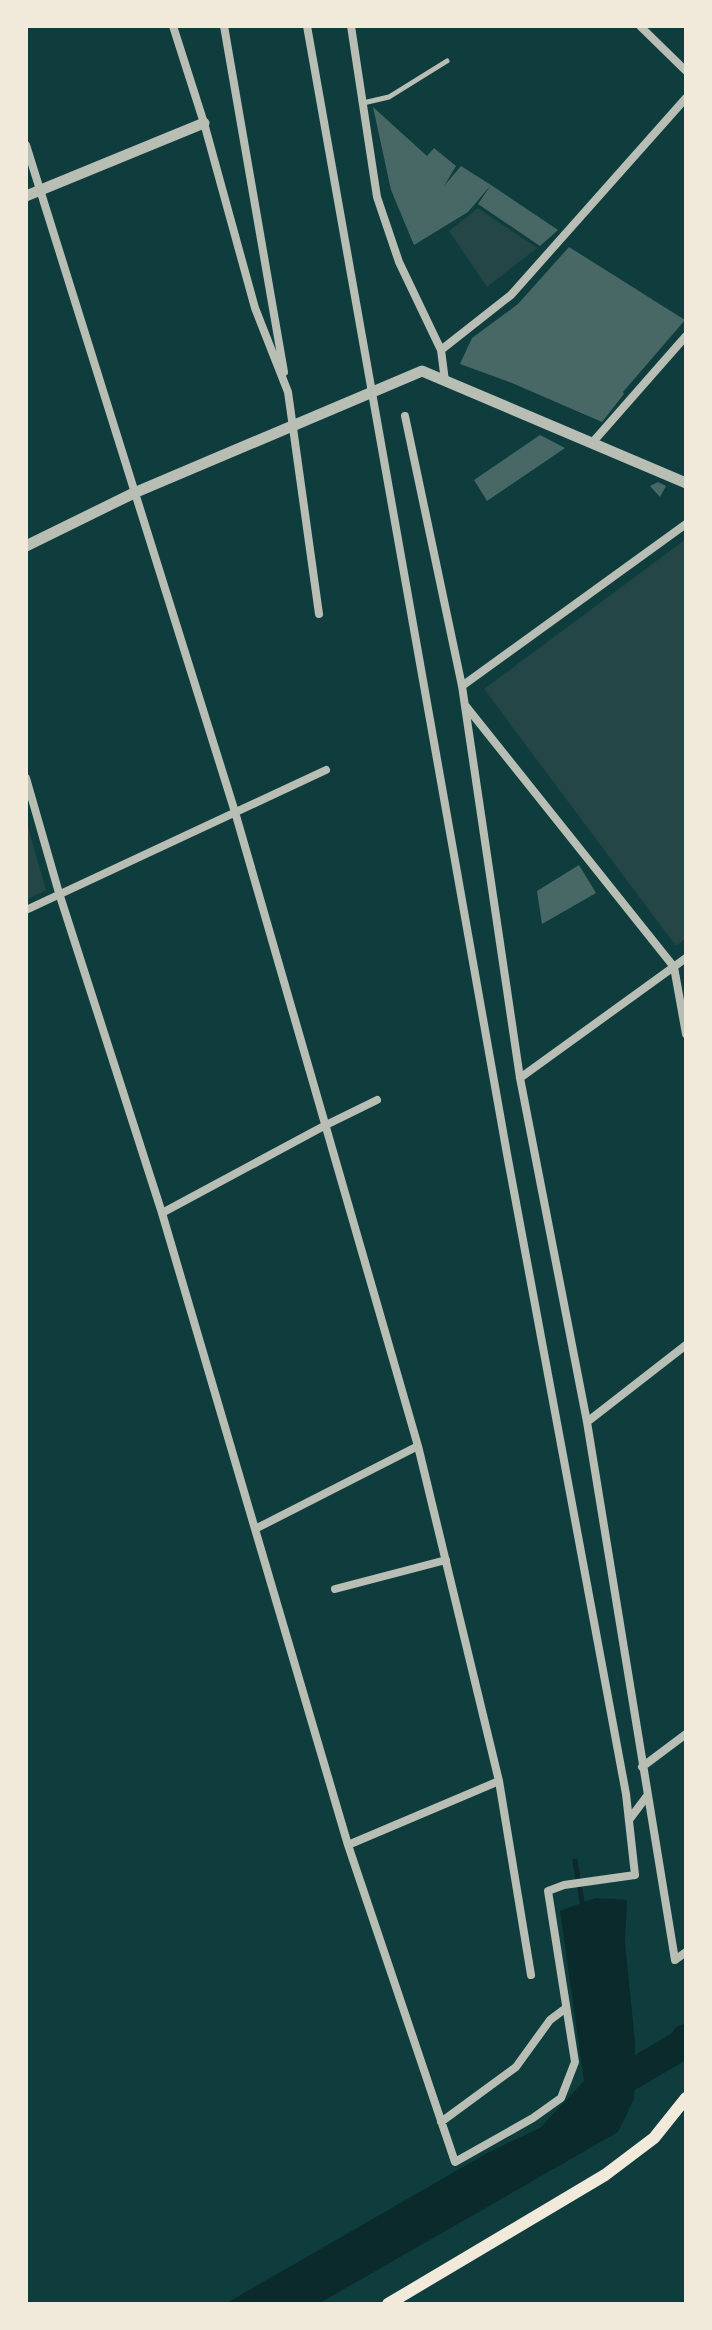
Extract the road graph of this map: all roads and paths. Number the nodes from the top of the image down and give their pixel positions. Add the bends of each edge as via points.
1 (173, 26) edge
2 (224, 26) edge
3 (307, 26) edge
4 (351, 26) edge
5 (640, 26) edge
6 (447, 61) dead end
7 (686, 71) edge
8 (686, 98) edge
9 (363, 103) junction
10 (204, 123) junction
11 (26, 145) edge
12 (40, 190) junction
13 (26, 196) edge
14 (686, 336) edge
15 (441, 350) junction
16 (445, 381) junction
17 (288, 392) junction
18 (405, 416) dead end
19 (592, 443) junction
20 (686, 483) edge
21 (134, 493) junction
22 (686, 524) edge
23 (26, 546) edge
24 (319, 614) dead end
25 (462, 686) junction
26 (465, 704) junction
27 (326, 770) dead end
28 (26, 778) edge
29 (235, 812) junction
30 (59, 893) junction
31 (26, 910) edge
32 (686, 958) edge
33 (674, 967) junction
34 (686, 1034) edge
35 (520, 1078) junction
36 (377, 1100) dead end
37 (324, 1126) junction
38 (162, 1213) junction
39 (686, 1345) edge
40 (587, 1422) junction
41 (418, 1446) junction
42 (257, 1528) junction
43 (446, 1560) junction
44 (335, 1589) dead end
45 (686, 1734) edge
46 (642, 1767) junction
47 (499, 1781) junction
48 (647, 1796) junction
49 (629, 1821) junction
50 (348, 1845) junction
51 (686, 1952) edge
52 (531, 1975) dead end
53 (566, 2008) junction
54 (686, 2098) edge
55 (441, 2122) junction
56 (388, 2304) edge

1 - 10 street
2 - 17 street
3 - 49 street
4 - 9 street
5 - 7 street
6 - 9 lane via 389,97
8 - 15 street via 511,295
9 - 15 street via 377,197 399,262
10 - 12 street
10 - 17 street via 255,308
11 - 12 street
12 - 13 street
12 - 21 street
14 - 19 street
15 - 16 street
16 - 19 street
16 - 21 street via 422,371
17 - 24 street
18 - 25 street
19 - 20 street
21 - 23 street
21 - 29 street
22 - 25 street
25 - 26 street
26 - 33 street
26 - 35 street
27 - 29 street
28 - 30 street
29 - 30 street
29 - 37 street
30 - 31 street
30 - 38 street
32 - 33 street
33 - 34 street
33 - 35 street
35 - 40 street
36 - 37 street
37 - 38 street
37 - 41 street
38 - 42 street
39 - 40 street
40 - 46 street
41 - 42 street
41 - 43 street
42 - 50 street
43 - 44 street
43 - 47 street
45 - 46 street
46 - 48 street
47 - 50 street
47 - 52 street
48 - 49 street
48 - 51 street via 675,1960
49 - 53 street via 635,1875 548,1891
50 - 55 street
53 - 55 street via 550,2020 516,2067
53 - 55 street via 575,2062 561,2098 455,2162
54 - 56 main road via 654,2138 605,2175

